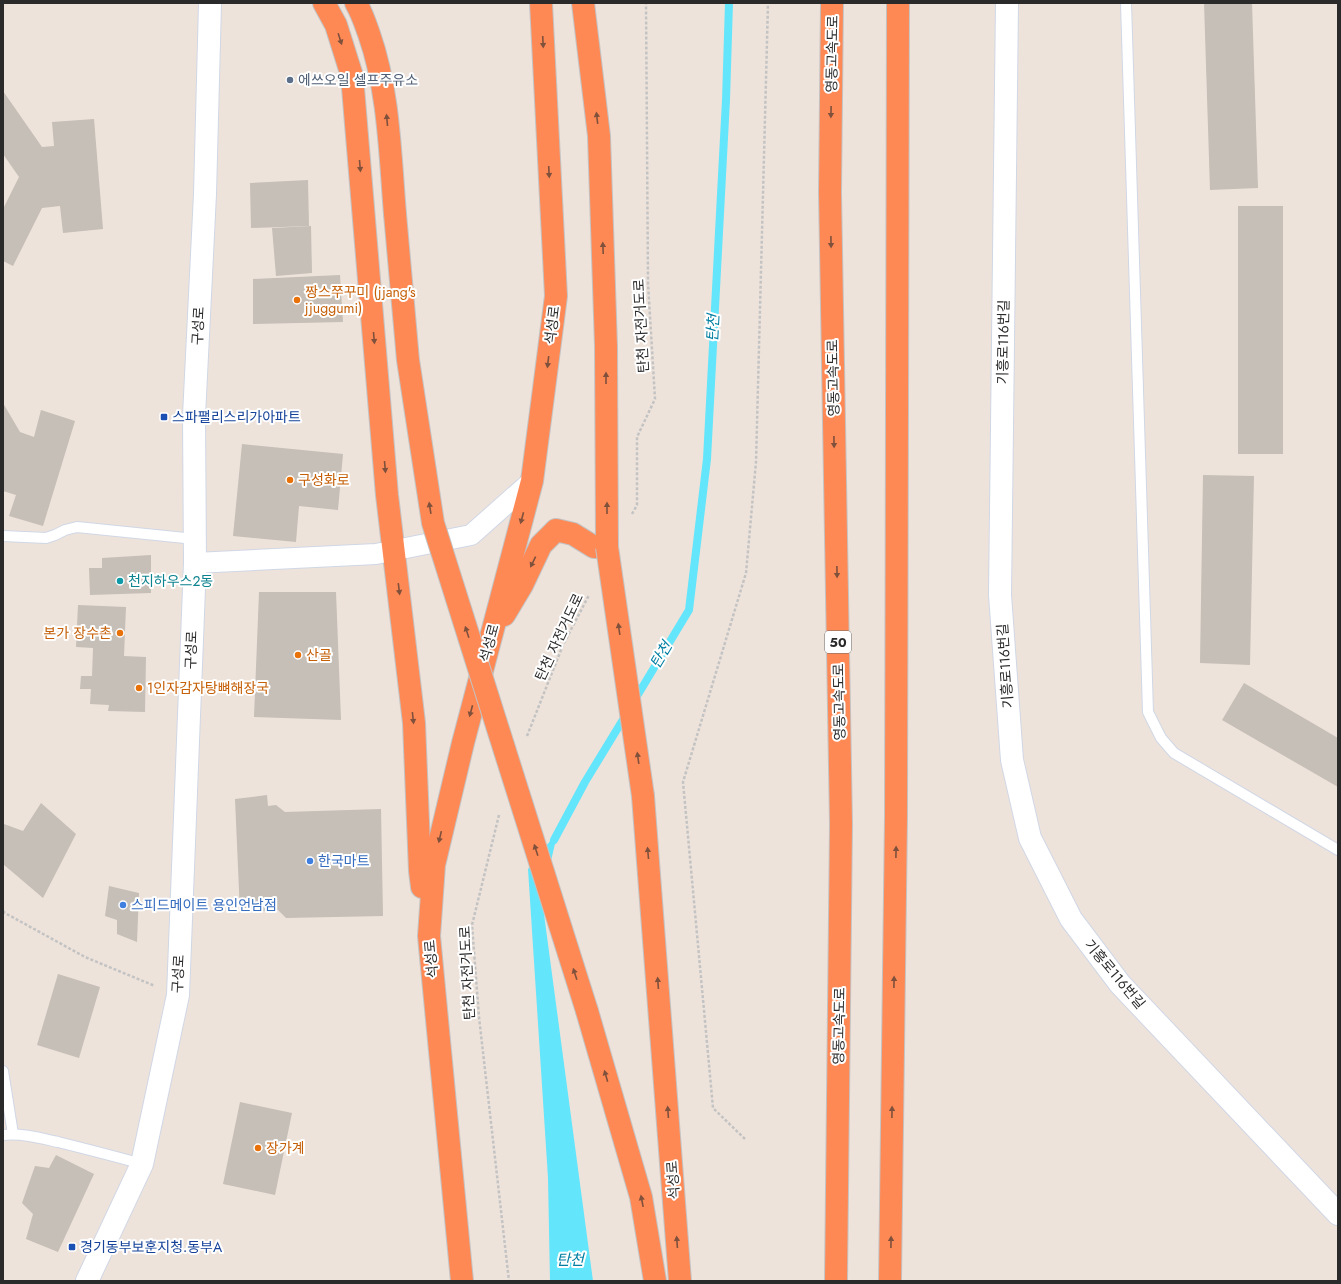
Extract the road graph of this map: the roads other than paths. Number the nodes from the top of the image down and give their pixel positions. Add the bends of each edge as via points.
1 (210, 3) edge
2 (324, 3) edge
3 (356, 3) edge
4 (541, 3) edge
5 (583, 3) edge
6 (832, 3) edge
7 (898, 3) edge
8 (1007, 3) edge
9 (1126, 3) edge
10 (532, 481) junction
11 (3, 536) edge
12 (195, 539) junction
13 (607, 547) junction
14 (394, 550) junction
15 (194, 563) junction
16 (491, 638) junction
17 (1338, 850) edge
18 (428, 936) junction
19 (3, 1071) edge
20 (8, 1135) edge
21 (142, 1164) junction
22 (1338, 1214) edge
23 (87, 1281) edge
24 (462, 1281) edge
25 (655, 1281) edge
26 (680, 1281) edge
27 (836, 1281) edge
28 (890, 1281) edge

1 - 12 street, 구성로 via 205,194 194,409
2 -> 14 highway via 336,25 352,76 387,495
25 -> 3 highway, bridge via 641,1197 587,1011 432,523 408,360 385,99 375,52
4 -> 10 highway, 석성로 via 556,296
13 -> 5 highway, 석성로 via 606,346 599,136
6 -> 27 highway, 영동고속도로 / 50 via 830,192 841,824
28 -> 7 highway via 896,817
8 - 22 street, 기흥로116번길 via 1000,594 1012,760 1030,838 1071,919 1120,984
9 - 17 lane via 1148,712 1161,738 1174,753
10 - 14 street via 471,536
10 -> 16 highway, 석성로
11 - 12 lane via 46,538 77,527
12 - 15 street, 구성로
13 -> 16 highway via 594,547 573,534 556,530 541,545 522,585
26 -> 13 highway, 석성로, bridge via 643,796
14 - 15 street via 376,554
14 -> 18 highway via 414,723 420,871
15 - 21 street, 구성로 via 178,995
16 -> 18 highway, 석성로 via 434,865
18 - 24 highway, 석성로
19 - 20 lane
20 - 21 lane via 30,1136
21 - 23 street, 구성로

